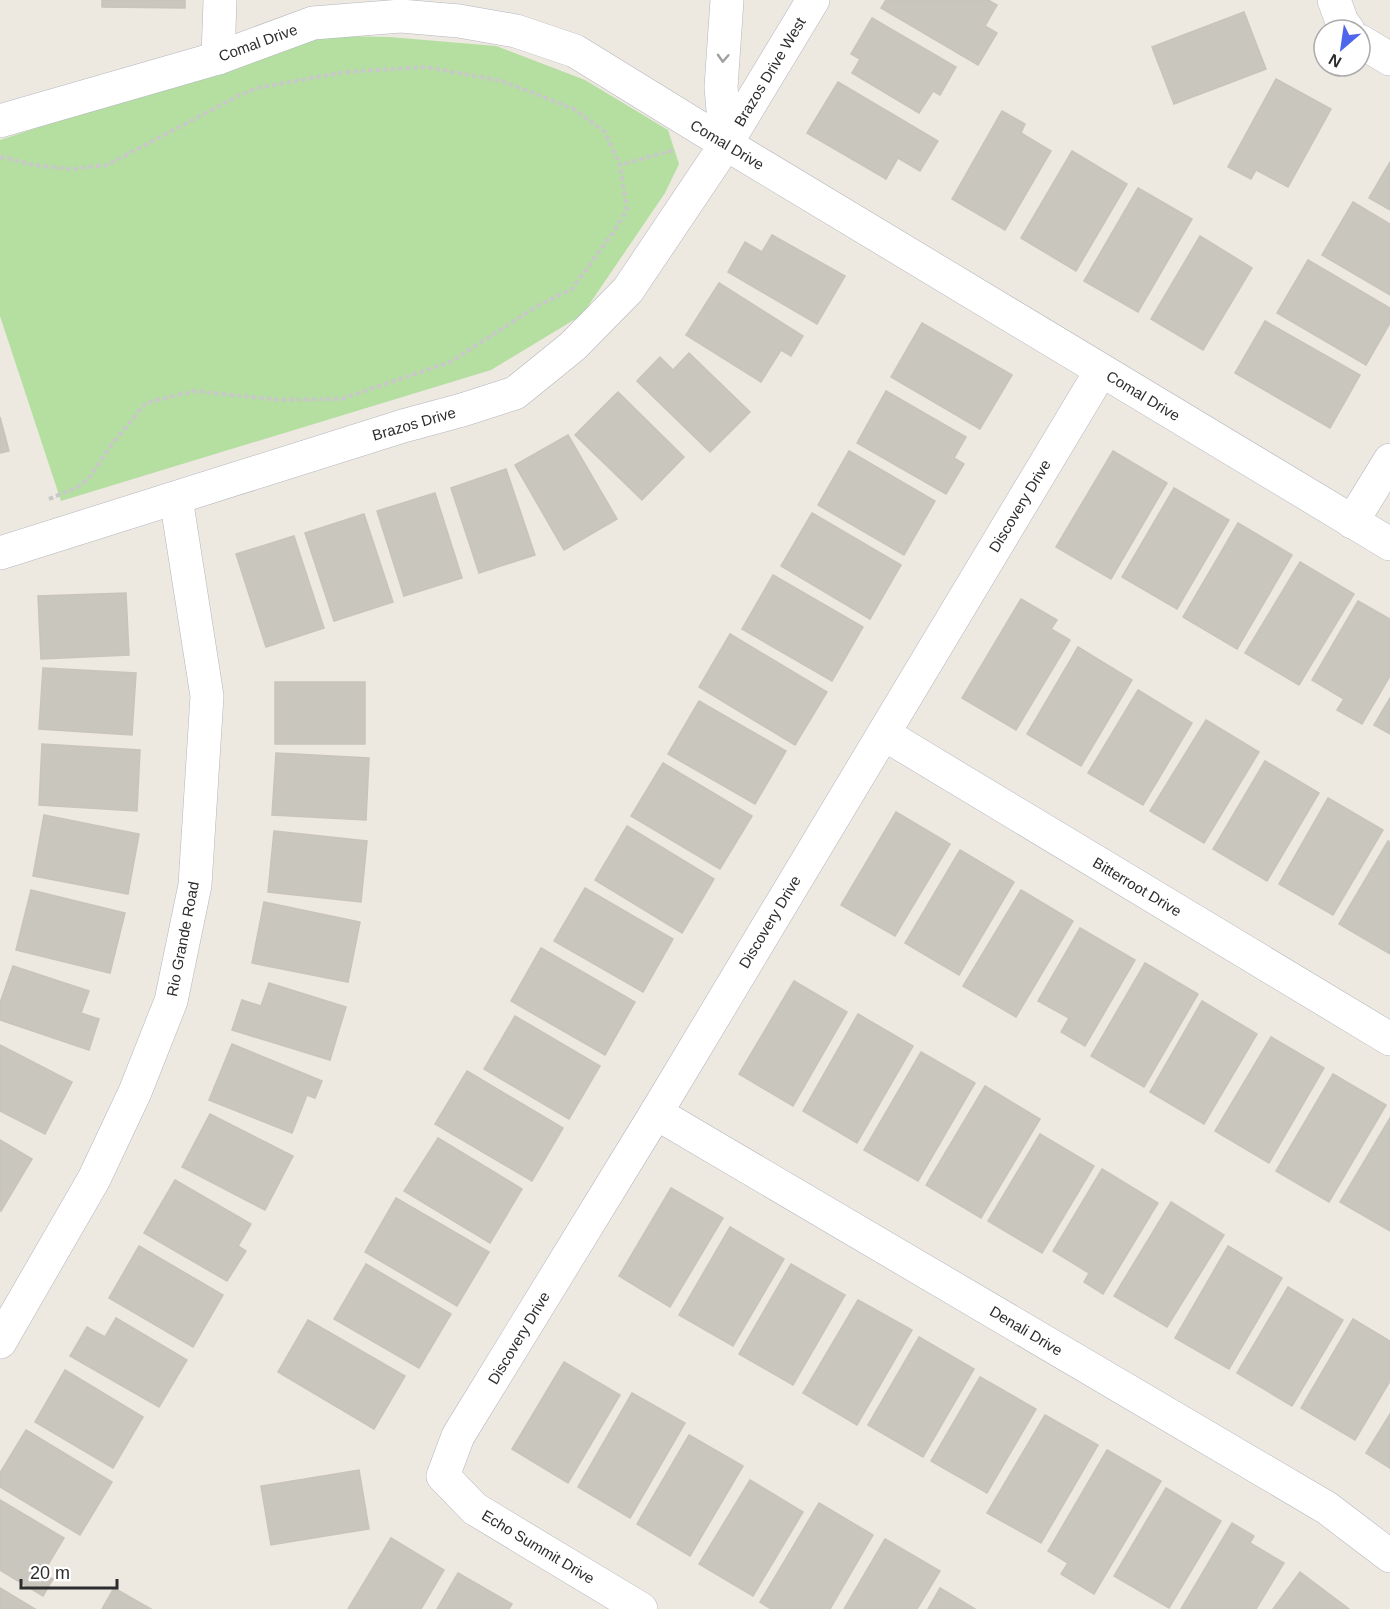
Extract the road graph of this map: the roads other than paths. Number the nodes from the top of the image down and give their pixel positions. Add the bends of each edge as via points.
1 (220, 0) edge
2 (726, 0) edge
3 (813, 0) edge
4 (1334, 0) edge
5 (1341, 18) edge
6 (1372, 48) edge
7 (218, 58) junction
8 (1390, 59) edge
9 (0, 121) edge
10 (726, 144) junction
11 (1101, 370) junction
12 (1390, 460) edge
13 (176, 498) junction
14 (1352, 522) junction
15 (1390, 544) edge
16 (0, 553) edge
17 (884, 734) junction
18 (1390, 1040) edge
19 (656, 1113) junction
20 (0, 1342) edge
21 (443, 1476) joint
22 (1390, 1556) edge
23 (641, 1609) edge

1 - 7 street
2 -> 10 street via 721,87
3 - 10 street, Brazos Drive West
4 - 5 street
6 - 8 street
7 - 9 street, Comal Drive
7 - 10 street, Comal Drive via 313,23 401,16 459,21 516,31 574,51
10 - 11 street, Comal Drive
10 - 13 street, Brazos Drive via 628,290 573,346 514,393
11 - 14 street, Comal Drive
11 - 17 street, Discovery Drive
12 - 14 street
13 - 16 street, Brazos Drive
13 - 20 street, Rio Grande Road via 207,696 195,885 171,1001 135,1092 94,1179
14 - 15 street, Comal Drive
17 - 18 street, Bitterroot Drive
17 - 19 street, Discovery Drive
19 - 21 street, Discovery Drive via 459,1436
19 - 22 street, Denali Drive via 1327,1508
21 - 23 street, Echo Summit Drive via 474,1509

